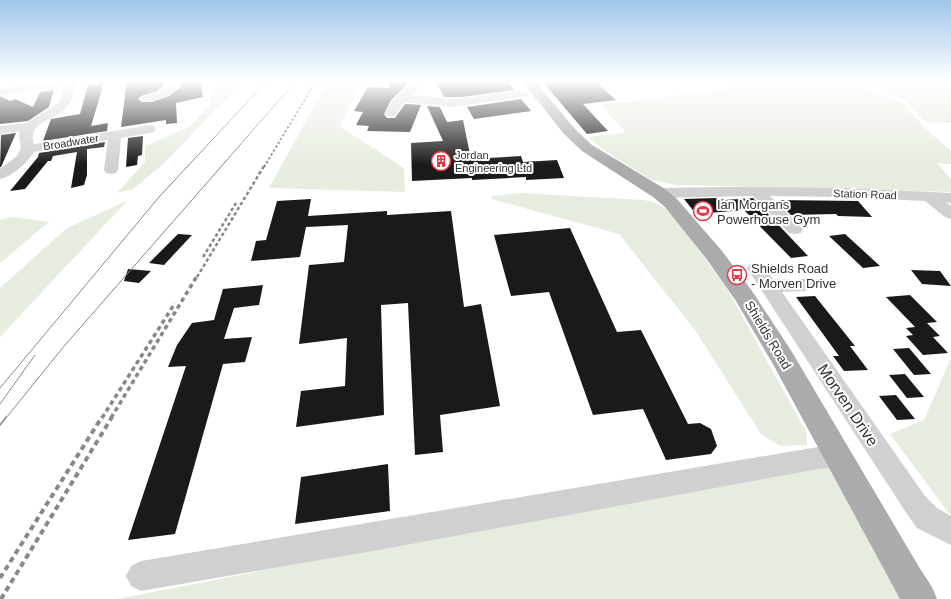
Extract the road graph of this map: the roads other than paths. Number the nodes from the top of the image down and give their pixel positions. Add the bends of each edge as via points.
1 (56, 109) edge
2 (392, 109) edge
3 (547, 109) edge
4 (391, 113) dead end
5 (30, 126) junction
6 (150, 129) dead end
7 (0, 130) edge
8 (115, 134) junction
9 (28, 149) junction
10 (111, 170) dead end
11 (0, 175) edge
12 (757, 192) junction
13 (659, 193) junction
14 (930, 197) junction
15 (951, 198) edge
16 (951, 214) edge
17 (795, 229) dead end
18 (756, 268) dead end
19 (804, 285) dead end
20 (768, 286) junction
21 (838, 456) junction
22 (951, 531) edge
23 (141, 576) dead end
24 (920, 599) edge

1 - 5 street
2 - 4 street
3 - 13 main road, Shields Road via 587,148
5 - 7 street
5 - 9 street via 25,134
6 - 8 street, Broadwater
8 - 9 street, Broadwater
8 - 10 street, Broadwater
9 - 11 street via 22,158
12 - 13 street, Station Road
12 - 14 street, Station Road
12 - 17 street
13 - 21 main road, Shields Road via 693,228 744,296
14 - 15 street, Station Road
14 - 16 street
18 - 20 street, Morven Drive
19 - 20 street
20 - 22 street, Morven Drive via 916,505 927,518
21 - 23 street
21 - 24 main road, Shields Road

